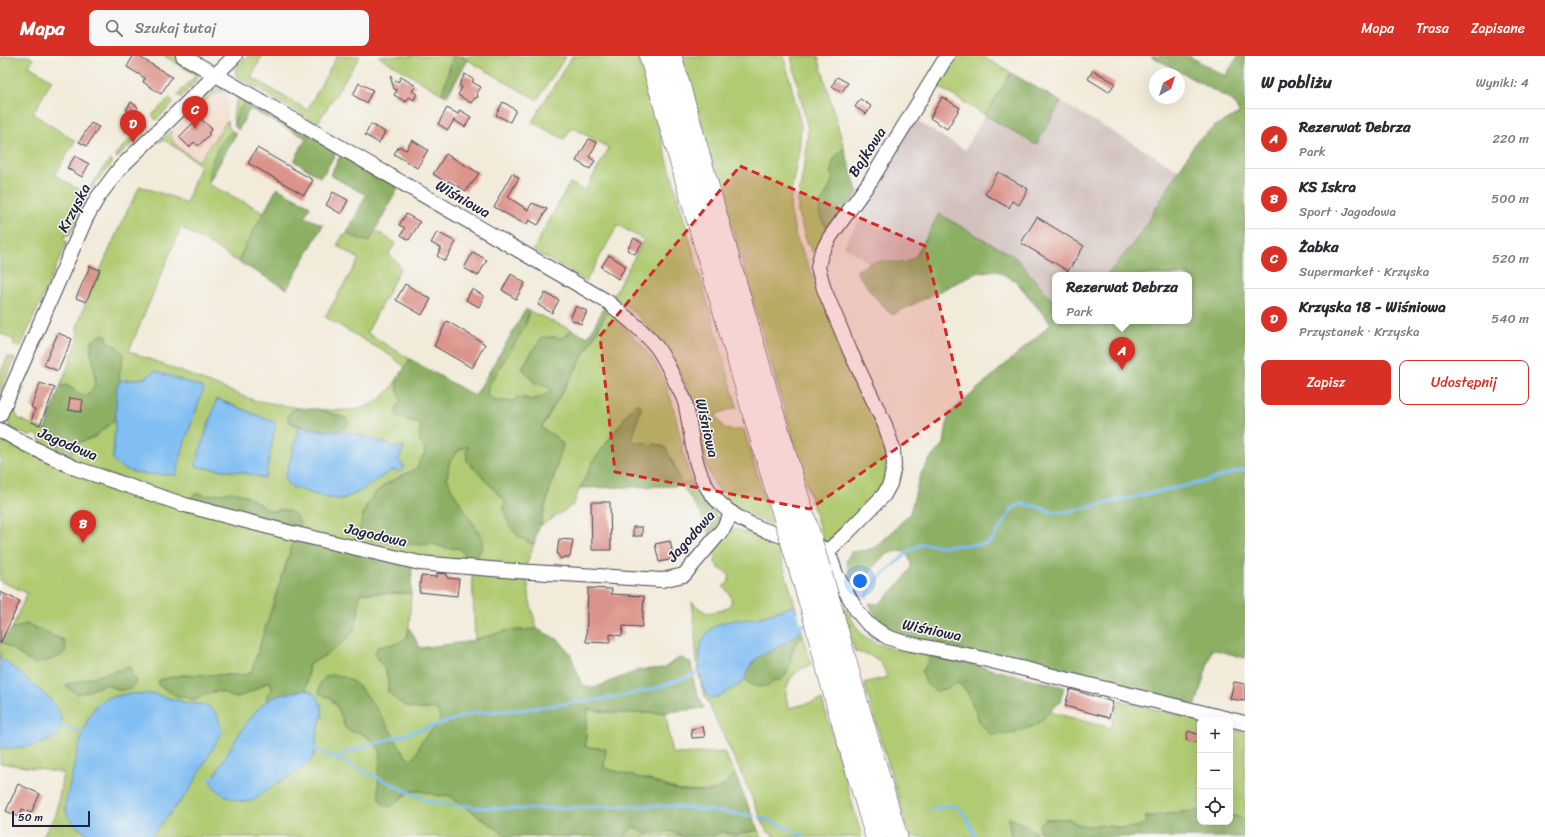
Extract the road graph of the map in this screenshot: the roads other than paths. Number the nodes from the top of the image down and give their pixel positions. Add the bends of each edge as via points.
1 (183, 56) edge
2 (235, 56) edge
3 (650, 56) edge
4 (670, 56) edge
5 (947, 56) edge
6 (216, 75) junction
7 (763, 413) junction
8 (0, 415) edge
9 (0, 430) edge
10 (732, 513) junction
11 (828, 551) junction
12 (844, 694) junction
13 (1245, 723) edge
14 (876, 837) edge
15 (896, 837) edge

1 - 6 street, Wiśniowa
2 - 6 street, Krzyska
3 - 7 highway
4 - 7 highway
5 - 11 street, Bajkowa via 871,180 830,237 821,254 818,267 824,289 885,425 893,449 894,466 890,484 884,495
6 - 8 street, Krzyska via 120,168 98,197 86,218
6 - 10 street, Wiśniowa via 608,302 636,325 656,346 684,401 695,458 703,478 714,498
7 - 12 highway, bridge via 812,611
9 - 10 street, Jagodowa via 75,468 185,505 420,563 662,580 684,575 723,529
10 - 11 street, Wiśniowa via 754,526 820,546
11 - 13 street, Wiśniowa via 836,574 857,611 867,623 887,637
12 - 14 highway
12 - 15 highway

